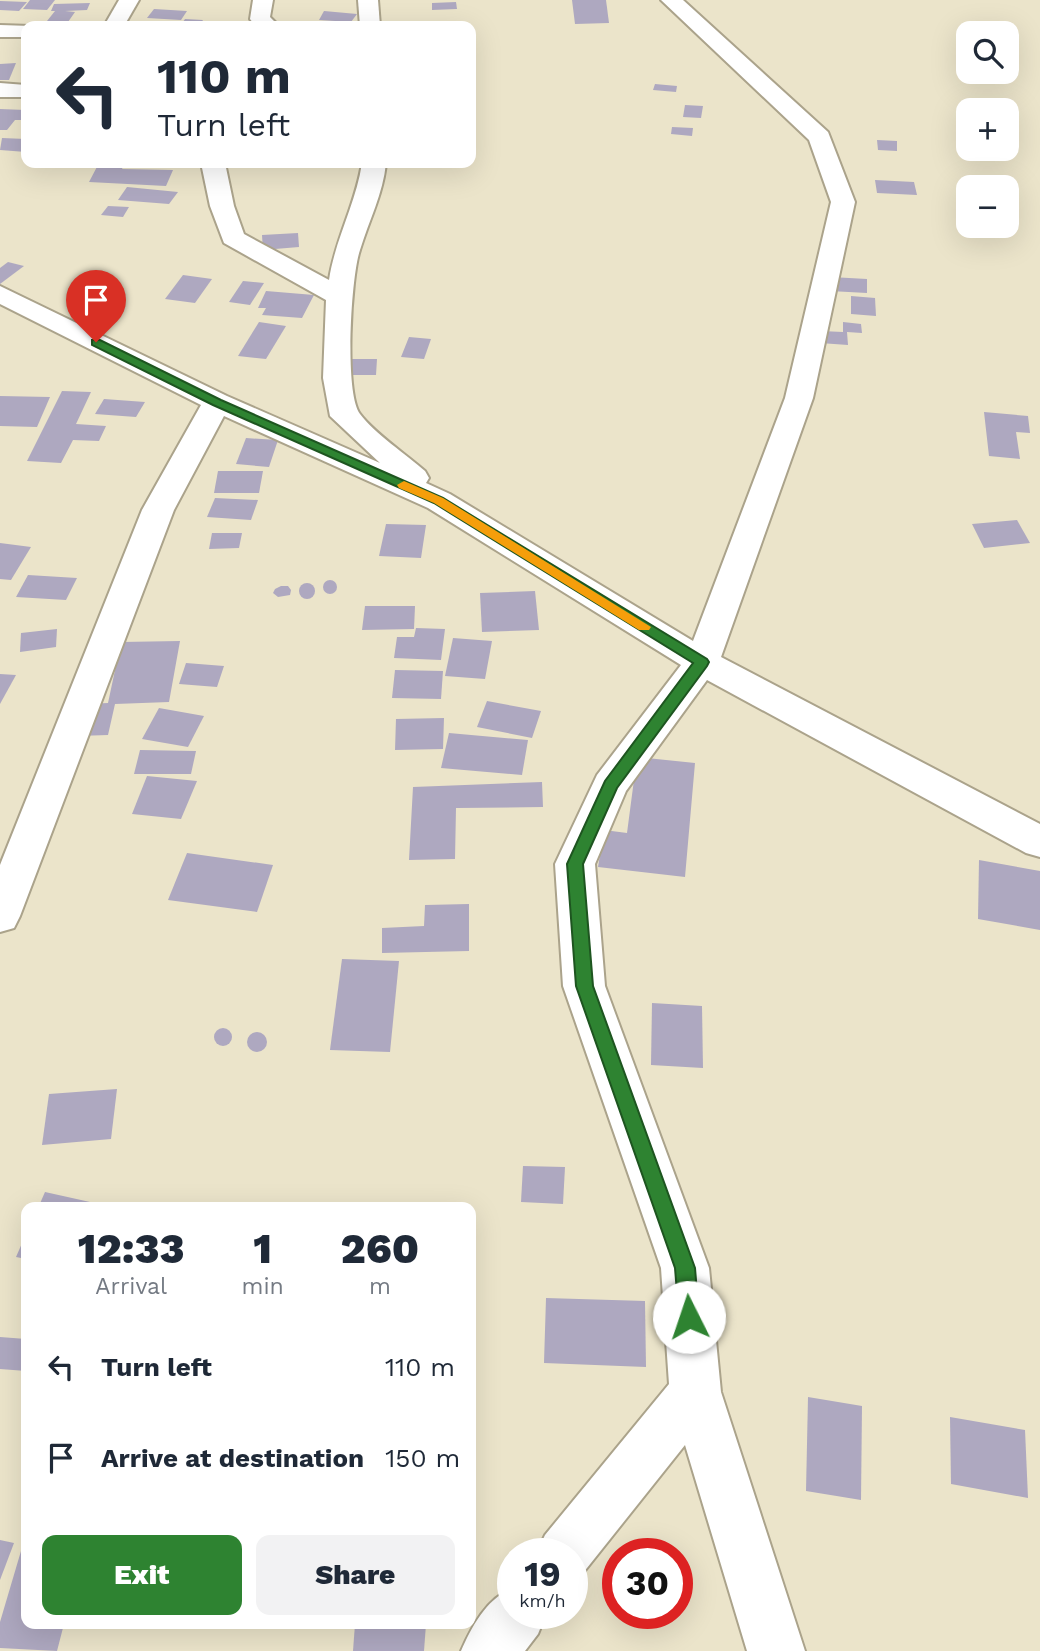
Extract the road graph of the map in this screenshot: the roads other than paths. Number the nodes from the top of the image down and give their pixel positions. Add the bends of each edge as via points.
1 (129, 0) edge
2 (368, 0) edge
3 (671, 0) edge
4 (117, 21) edge
5 (370, 21) edge
6 (0, 31) edge
7 (21, 31) edge
8 (0, 90) edge
9 (21, 91) edge
10 (214, 168) edge
11 (373, 168) edge
12 (0, 294) edge
13 (339, 297) junction
14 (217, 402) junction
15 (439, 500) junction
16 (702, 662) junction
17 (1040, 842) edge
18 (0, 916) edge
19 (695, 1392) junction
20 (577, 1538) edge
21 (507, 1629) edge
22 (489, 1651) edge
23 (776, 1651) edge

1 - 4 street
2 - 5 street
3 - 16 street via 820,136 843,202 799,398
6 - 7 street
8 - 9 street
10 - 13 street via 233,238
11 - 13 street via 370,192 346,252
12 - 14 street
13 - 15 street via 337,378 345,416
14 - 15 street
14 - 18 street via 158,510
15 - 16 street
16 - 17 street
16 - 19 street via 610,785 575,864 584,986 685,1268
19 - 20 street
19 - 23 street
21 - 22 street

